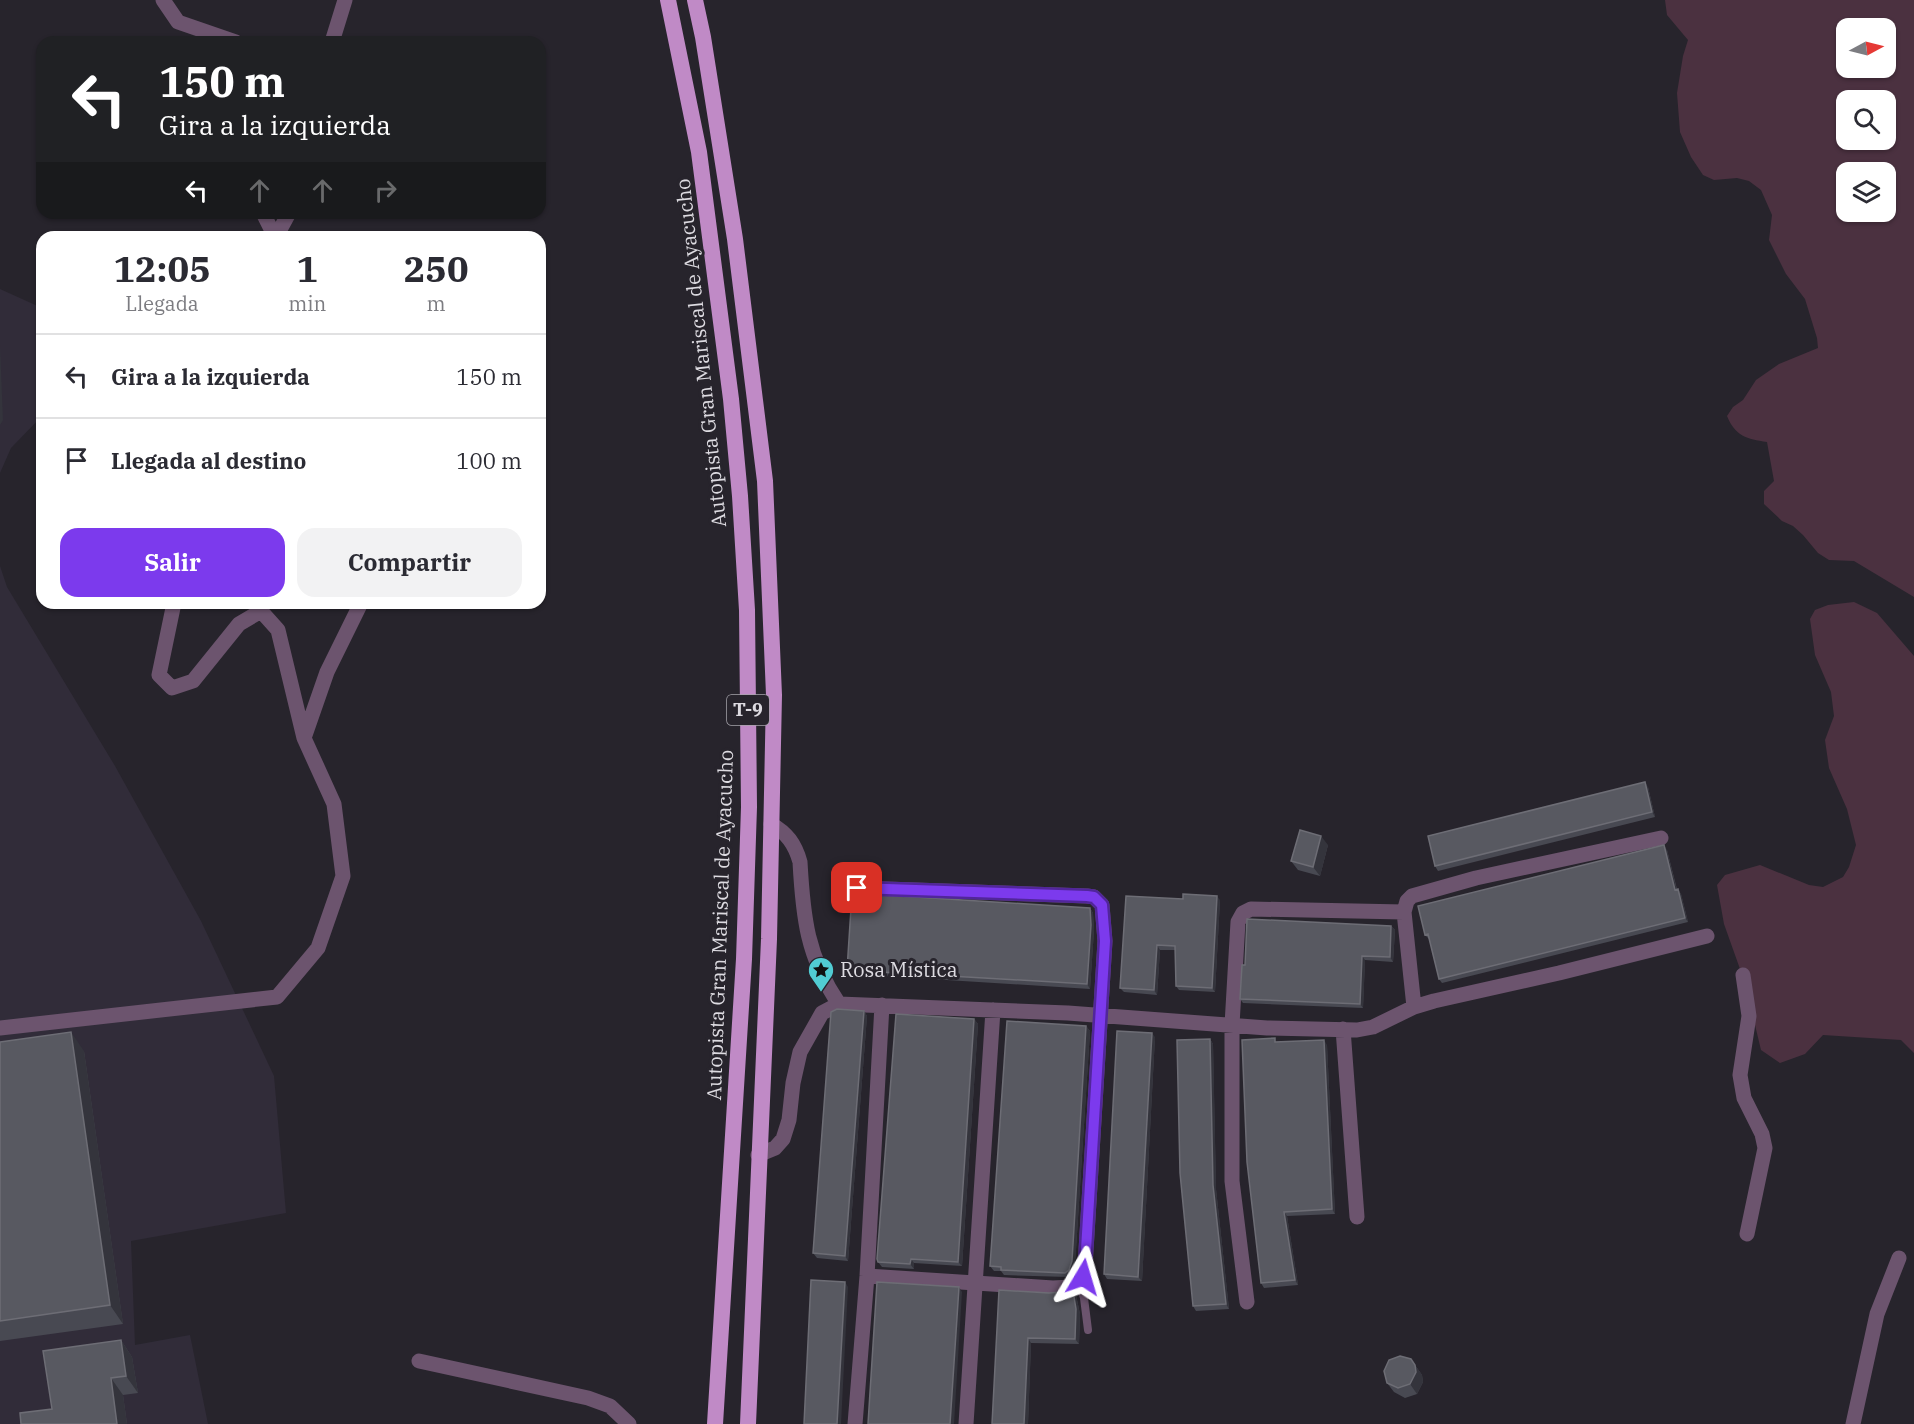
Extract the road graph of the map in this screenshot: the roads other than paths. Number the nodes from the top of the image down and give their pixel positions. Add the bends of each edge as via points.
1 (163, 0) edge
2 (345, 0) edge
3 (668, 0) edge
4 (695, 0) edge
5 (219, 36) edge
6 (334, 36) edge
7 (173, 609) edge
8 (358, 609) edge
9 (304, 738) junction
10 (771, 824) junction
11 (1661, 838) dead end
12 (857, 888) dead end
13 (1404, 912) junction
14 (1707, 936) dead end
15 (1743, 975) dead end
16 (839, 1004) junction
17 (882, 1005) junction
18 (1414, 1007) junction
19 (993, 1010) junction
20 (1100, 1015) junction
21 (1232, 1025) junction
22 (0, 1028) edge
23 (1343, 1029) junction
24 (758, 1155) junction
25 (1357, 1217) dead end
26 (1748, 1234) dead end
27 (1899, 1258) dead end
28 (867, 1276) junction
29 (976, 1282) junction
30 (1079, 1284) junction
31 (1246, 1302) dead end
32 (1088, 1330) dead end
33 (419, 1361) dead end
34 (629, 1424) edge
35 (715, 1424) edge
36 (747, 1424) edge
37 (855, 1424) edge
38 (966, 1424) edge
39 (1853, 1424) edge

1 - 5 street via 178,22
2 - 6 street
3 - 35 highway, Autopista Gran Mariscal de Ayacucho / T-9 via 699,152 730,387 747,610 749,807 744,959
4 - 10 highway, T-9 via 735,239 765,481 774,695
7 - 9 street via 159,675 172,688 193,681 239,624 261,611 278,630
8 - 9 street via 327,672
9 - 22 street via 334,804 343,876 318,948 277,997
10 - 16 street via 786,835 797,851 806,933 823,978
10 - 24 highway, T-9
11 - 13 street via 1418,893 1407,901
12 - 20 street via 1094,897 1102,905 1104,916
13 - 18 street
13 - 21 street via 1245,911 1238,922
14 - 18 street
15 - 26 street via 1749,1016 1740,1076 1744,1098 1765,1148
16 - 17 street
16 - 24 street via 822,1013 800,1052 783,1139 770,1152
17 - 19 street
17 - 28 street
18 - 23 street via 1373,1027
19 - 20 street
19 - 29 street
20 - 21 street
20 - 30 street via 1085,1266
21 - 23 street
21 - 31 street via 1232,1181
23 - 25 street
24 - 36 highway, T-9
27 - 39 street via 1877,1314
28 - 29 street
28 - 37 street
29 - 30 street via 1062,1288
29 - 38 street
30 - 32 lane
33 - 34 street via 588,1398 609,1406

